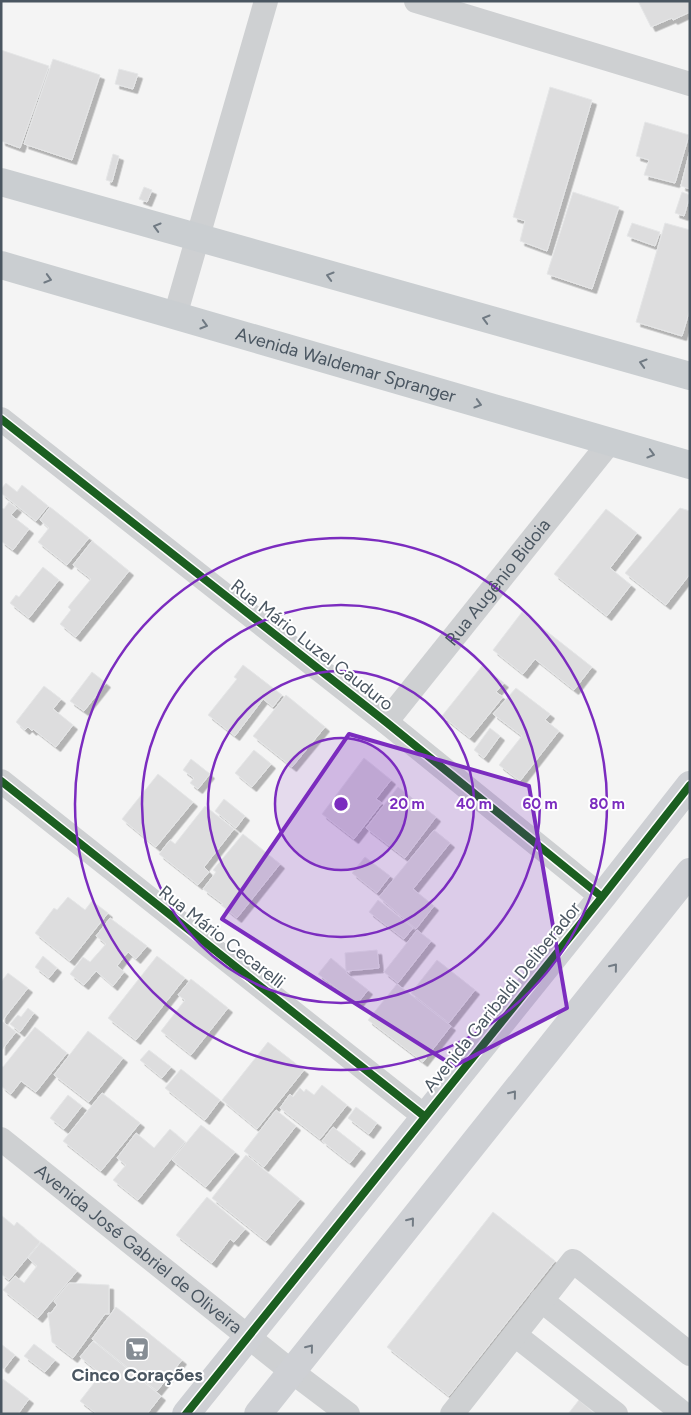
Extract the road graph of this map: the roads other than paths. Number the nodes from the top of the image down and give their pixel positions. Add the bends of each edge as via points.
1 (266, 1) edge
2 (416, 1) edge
3 (452, 7) edge
4 (690, 84) edge
5 (1, 182) edge
6 (198, 239) junction
7 (1, 265) edge
8 (175, 316) junction
9 (690, 376) edge
10 (1, 419) edge
11 (610, 442) junction
12 (690, 465) edge
13 (386, 722) junction
14 (1, 780) edge
15 (690, 785) edge
16 (690, 872) edge
17 (602, 897) junction
18 (424, 1116) junction
19 (1, 1139) edge
20 (541, 1300) junction
21 (515, 1335) junction
22 (248, 1336) junction
23 (690, 1354) edge
24 (291, 1371) junction
25 (186, 1414) edge
26 (258, 1414) edge
27 (348, 1414) edge
28 (452, 1414) edge
29 (616, 1414) edge
30 (684, 1414) edge

1 - 6 street
2 - 3 street
3 - 4 street
6 -> 5 main road
6 - 8 street
9 -> 6 main road
7 -> 8 main road, Avenida Waldemar Spranger
8 -> 11 main road, Avenida Waldemar Spranger
10 - 13 street, Rua Mário Luzel Cauduro
11 -> 12 main road, Avenida Waldemar Spranger
11 - 13 street, Rua Augênio Bidoia
13 - 17 street, Rua Mário Luzel Cauduro
14 - 18 street, Rua Mário Cecarelli
15 - 17 street, Avenida Garibaldi Deliberador
24 -> 16 street
17 - 18 street, Avenida Garibaldi Deliberador
18 - 22 street, Avenida Garibaldi Deliberador
19 - 22 street, Avenida José Gabriel de Oliveira
20 - 21 street
20 - 23 street via 573,1261
20 - 30 street
21 - 28 street
21 - 29 street
22 - 24 street, Avenida José Gabriel de Oliveira
22 - 25 street, Avenida Garibaldi Deliberador
24 - 26 street
24 - 27 street, Avenida José Gabriel de Oliveira

